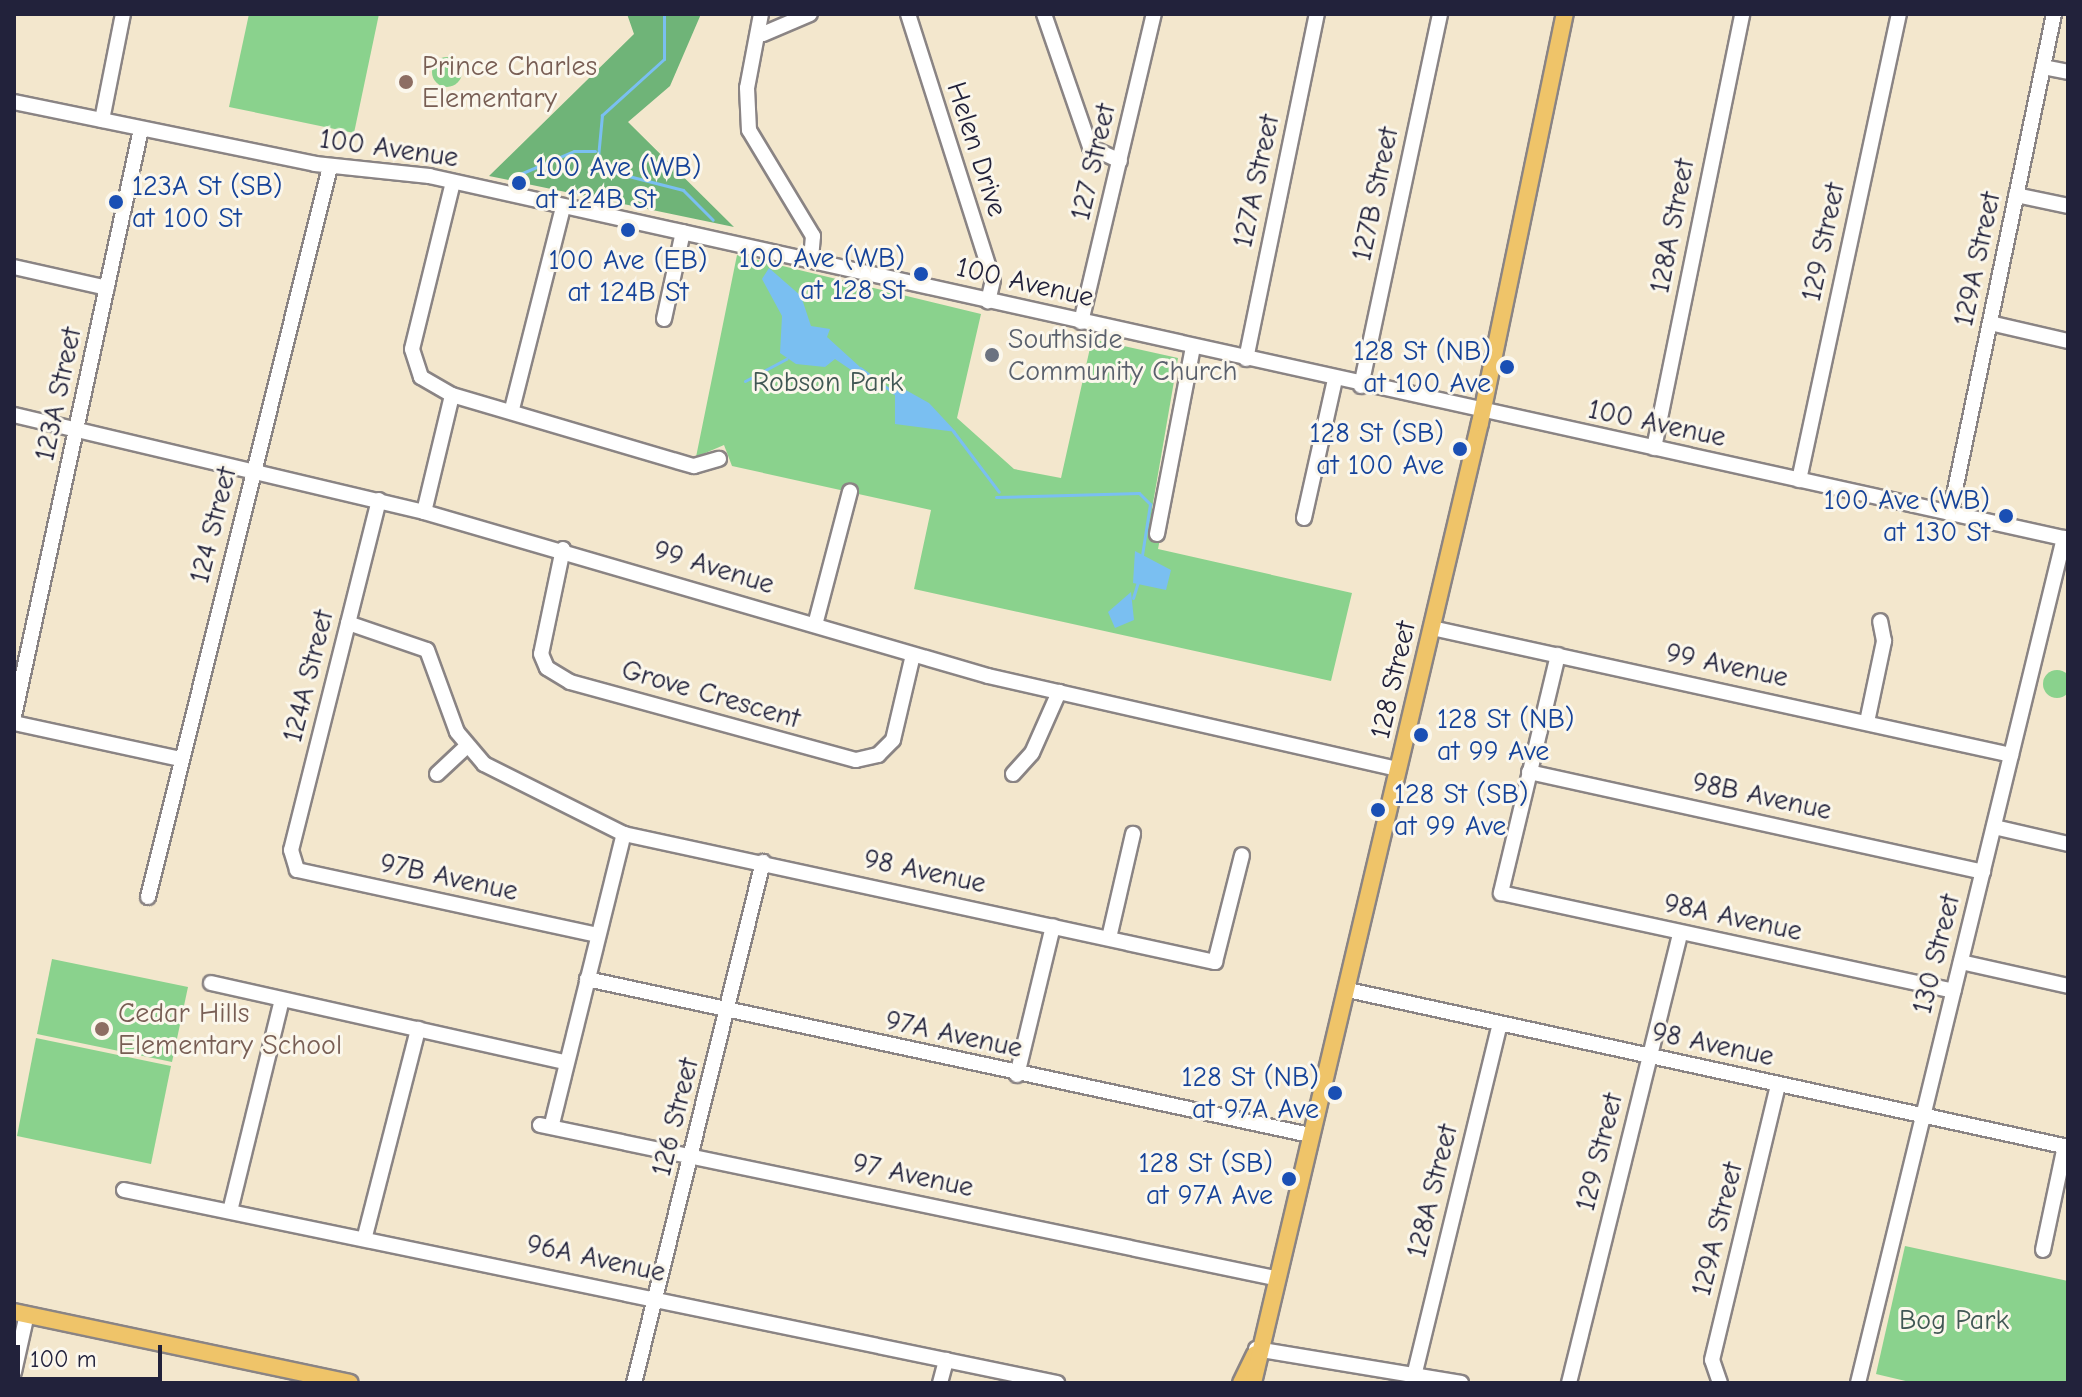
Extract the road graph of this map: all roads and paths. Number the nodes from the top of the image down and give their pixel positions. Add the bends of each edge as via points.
1 (123, 14) edge
2 (761, 14) edge
3 (810, 14) edge
4 (908, 14) edge
5 (1044, 14) edge
6 (1154, 14) edge
7 (1317, 14) edge
8 (1440, 14) edge
9 (1565, 14) edge
10 (1742, 14) edge
11 (1899, 14) edge
12 (2054, 14) edge
13 (763, 34) junction
14 (2043, 67) junction
15 (2068, 72) edge
16 (14, 102) edge
17 (102, 120) junction
18 (141, 129) junction
19 (1120, 161) junction
20 (330, 167) junction
21 (453, 182) junction
22 (2016, 195) junction
23 (2068, 206) edge
24 (563, 208) junction
25 (683, 232) junction
26 (811, 260) junction
27 (14, 267) edge
28 (107, 288) junction
29 (988, 301) junction
30 (664, 319) dead end
31 (1081, 322) junction
32 (1990, 323) junction
33 (2068, 341) edge
34 (1193, 347) junction
35 (1246, 359) junction
36 (1335, 379) junction
37 (1361, 386) junction
38 (452, 395) junction
39 (512, 409) junction
40 (1482, 412) junction
41 (14, 415) edge
42 (77, 428) junction
43 (1654, 448) junction
44 (719, 459) dead end
45 (254, 467) junction
46 (1799, 480) junction
47 (850, 492) dead end
48 (379, 500) junction
49 (424, 512) junction
50 (1950, 514) junction
51 (1304, 518) dead end
52 (1157, 534) dead end
53 (2066, 539) edge
54 (563, 549) junction
55 (1880, 621) dead end
56 (348, 623) junction
57 (815, 625) junction
58 (1432, 628) junction
59 (913, 655) junction
60 (1558, 655) junction
61 (1059, 692) junction
62 (14, 716) edge
63 (1867, 722) junction
64 (14, 723) edge
65 (466, 747) junction
66 (2011, 755) junction
67 (181, 759) junction
68 (1399, 769) junction
69 (1529, 772) junction
70 (437, 774) dead end
71 (1013, 774) dead end
72 (1994, 827) junction
73 (624, 834) junction
74 (1133, 834) dead end
75 (2068, 844) edge
76 (1242, 855) dead end
77 (763, 862) junction
78 (295, 864) joint
79 (1983, 872) junction
80 (148, 897) dead end
81 (1053, 926) junction
82 (1680, 933) junction
83 (597, 935) junction
84 (1109, 938) junction
85 (1961, 962) junction
86 (587, 979) junction
87 (211, 983) dead end
88 (2068, 986) edge
89 (1348, 990) junction
90 (1954, 991) junction
91 (282, 1000) junction
92 (727, 1011) junction
93 (1500, 1023) junction
94 (418, 1029) junction
95 (1650, 1057) junction
96 (565, 1062) junction
97 (1017, 1075) junction
98 (1778, 1085) junction
99 (1923, 1115) junction
100 (1310, 1135) junction
101 (2067, 1146) edge
102 (692, 1154) junction
103 (124, 1190) dead end
104 (231, 1207) junction
105 (365, 1236) junction
106 (2043, 1250) dead end
107 (1275, 1278) junction
108 (657, 1297) junction
109 (20, 1313) edge
110 (1256, 1351) junction
111 (946, 1360) junction
112 (14, 1372) edge
113 (1415, 1372) junction
114 (320, 1380) edge
115 (350, 1383) edge
116 (634, 1383) edge
117 (940, 1383) edge
118 (1057, 1383) edge
119 (1241, 1383) edge
120 (1253, 1383) edge
121 (1461, 1383) edge
122 (1569, 1383) edge
123 (1720, 1383) edge
124 (1858, 1383) edge

1 - 17 street
2 - 13 street
3 - 13 street
4 - 29 street, Helen Drive via 993,280
5 - 19 street via 1090,147
6 - 19 street, 127 Street
7 - 35 street, 127A Street
8 - 37 street, 127B Street
9 - 40 main road, 128 Street
10 - 43 street, 128A Street
11 - 46 street, 129 Street
12 - 14 street, 129A Street
13 - 26 street via 747,88 749,130 813,236
14 - 15 street
14 - 22 street, 129A Street
16 - 17 street, 100 Avenue
17 - 18 street, 100 Avenue
18 - 20 street, 100 Avenue
18 - 28 street, 123A Street
19 - 31 street, 127 Street
20 - 21 street, 100 Avenue
20 - 45 street, 124 Street
21 - 24 street, 100 Avenue
21 - 38 street via 412,355 421,377
22 - 23 street
22 - 32 street, 129A Street
24 - 25 street, 100 Avenue
24 - 39 street
25 - 26 street, 100 Avenue
25 - 30 street
26 - 29 street, 100 Avenue
27 - 28 street
28 - 42 street, 123A Street
29 - 31 street, 100 Avenue
31 - 34 street, 100 Avenue
32 - 33 street
32 - 50 street, 129A Street
34 - 35 street, 100 Avenue
34 - 52 street
35 - 36 street, 100 Avenue
36 - 37 street, 100 Avenue
36 - 51 street
37 - 40 street, 100 Avenue
38 - 39 street
38 - 49 street
39 - 44 street via 694,466
40 - 43 street, 100 Avenue
40 - 58 main road, 128 Street
41 - 42 street, 99 Avenue
42 - 45 street, 99 Avenue
42 - 62 street, 123A Street
43 - 46 street, 100 Avenue
45 - 48 street, 99 Avenue
45 - 67 street, 124 Street
46 - 50 street, 100 Avenue
47 - 57 street
48 - 49 street, 99 Avenue
48 - 56 street, 124A Street
49 - 54 street, 99 Avenue
50 - 53 street, 100 Avenue
53 - 66 street, 130 Street
54 - 57 street, 99 Avenue
54 - 59 street, Grove Crescent via 541,654 547,668 570,682 856,760 878,755 893,740
55 - 63 street via 1884,641
56 - 65 street via 427,650
56 - 78 street, 124A Street via 291,850
57 - 59 street, 99 Avenue
58 - 60 street, 99 Avenue
58 - 68 main road, 128 Street
59 - 61 street, 99 Avenue
60 - 63 street, 99 Avenue
60 - 69 street
61 - 68 street, 99 Avenue
61 - 71 street via 1032,753
63 - 66 street, 99 Avenue
64 - 67 street
65 - 70 street
65 - 73 street, 98 Avenue via 523,789
66 - 72 street, 130 Street
67 - 80 street, 124 Street
68 - 89 main road, 128 Street
69 - 79 street, 98B Avenue
69 - 82 street, 98A Avenue via 1501,893
72 - 75 street
72 - 79 street, 130 Street
73 - 77 street, 98 Avenue
73 - 83 street
74 - 84 street
76 - 84 street, 98 Avenue via 1215,962
77 - 81 street, 98 Avenue
77 - 92 street, 126 Street
78 - 83 street, 97B Avenue via 297,870
79 - 85 street, 130 Street
81 - 84 street, 98 Avenue
81 - 97 street
82 - 90 street, 98A Avenue
82 - 95 street, 129 Street
83 - 86 street
85 - 88 street
85 - 90 street, 130 Street
86 - 92 street, 97A Avenue
86 - 96 street
87 - 91 street
89 - 93 street, 98 Avenue
89 - 100 main road, 128 Street
90 - 99 street, 130 Street
91 - 94 street
91 - 104 street
92 - 97 street, 97A Avenue
92 - 102 street, 126 Street
93 - 95 street, 98 Avenue
93 - 113 street, 128A Street
94 - 96 street
94 - 105 street
95 - 98 street, 98 Avenue
95 - 122 street, 129 Street
96 - 102 street, 97 Avenue via 546,1124
97 - 100 street, 97A Avenue
98 - 99 street, 98 Avenue
98 - 123 street, 129A Street via 1712,1360
99 - 101 street, 98 Avenue
99 - 124 street, 130 Street
100 - 107 main road, 128 Street
101 - 106 street
102 - 107 street, 97 Avenue
102 - 108 street, 126 Street
103 - 104 street, 96A Avenue
104 - 105 street, 96A Avenue
105 - 108 street, 96A Avenue
107 - 110 main road, 128 Street
108 - 111 street, 96A Avenue
108 - 116 street, 126 Street
109 - 112 street
109 - 114 main road
110 - 113 street
110 - 119 main road, 128 Street
110 - 120 main road, 128 Street
111 - 117 street
111 - 118 street, 96A Avenue
113 - 121 street
114 - 115 main road

